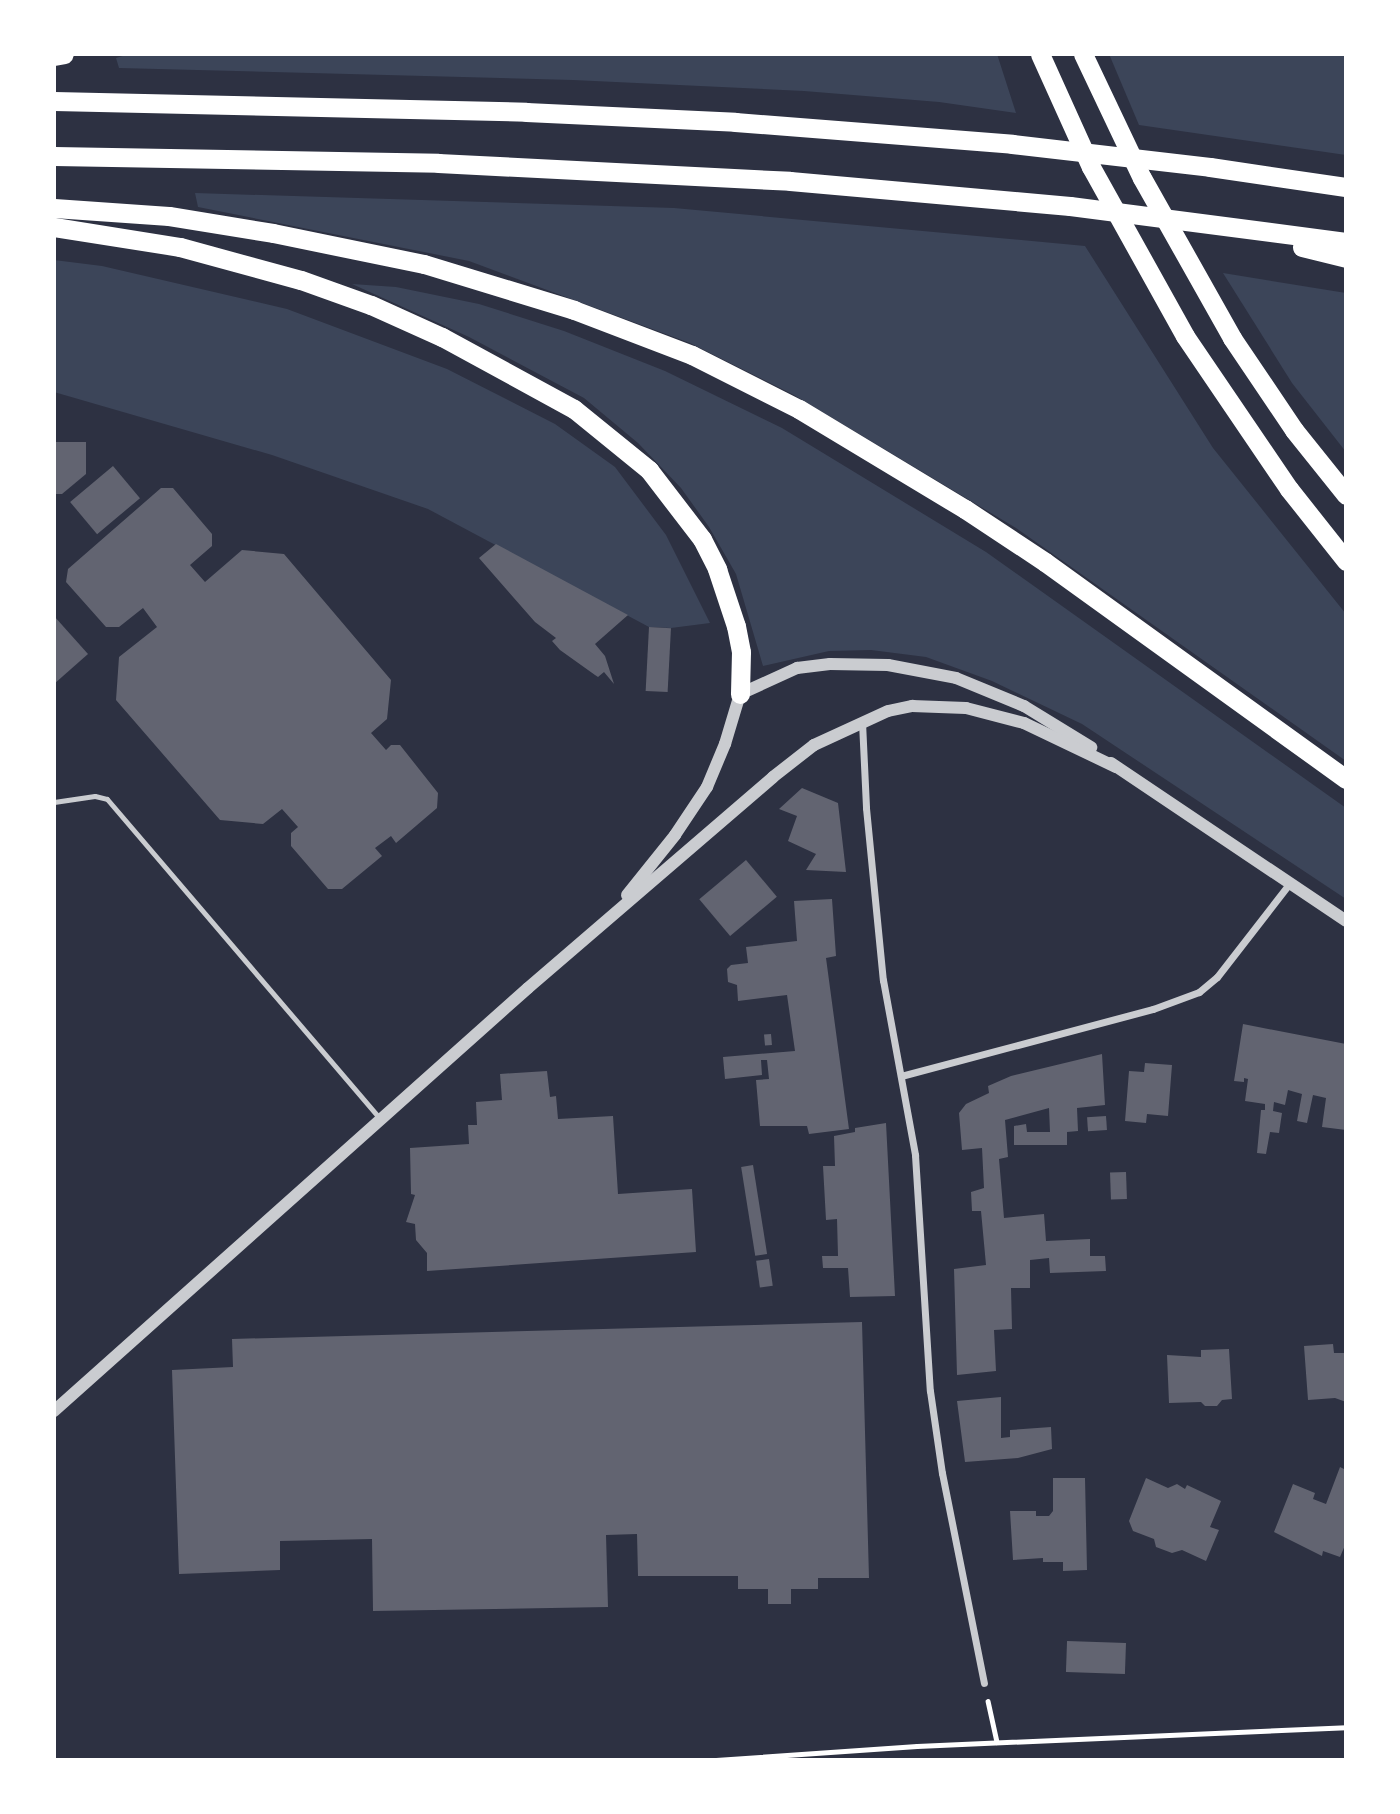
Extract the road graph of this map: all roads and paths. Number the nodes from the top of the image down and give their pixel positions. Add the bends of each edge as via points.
1 (64, 54) edge
2 (1040, 54) edge
3 (1083, 54) edge
4 (54, 56) edge
5 (54, 101) edge
6 (54, 156) edge
7 (1346, 187) edge
8 (54, 208) edge
9 (1192, 220) junction
10 (54, 227) edge
11 (1346, 242) edge
12 (1346, 258) edge
13 (1346, 495) edge
14 (1346, 561) edge
15 (740, 694) junction
16 (862, 721) junction
17 (1116, 766) junction
18 (1346, 779) edge
19 (54, 802) edge
20 (1290, 883) junction
21 (1346, 921) edge
22 (599, 926) junction
23 (901, 1076) junction
24 (381, 1121) junction
25 (54, 1411) edge
26 (984, 1683) joint
27 (1346, 1727) edge
28 (997, 1742) junction
29 (716, 1760) edge

1 - 4 highway
2 - 14 highway via 1107,199 1185,336 1289,489
3 - 13 highway via 1142,178 1232,338 1294,430
5 - 7 highway via 748,122 1038,147
6 - 9 highway via 438,163 668,174 899,189
8 - 18 highway via 181,218 424,264 574,310 692,355 886,458 965,509
9 - 11 highway
9 - 12 highway
10 - 15 highway via 180,247 311,284 442,337 574,409 649,470 702,539 733,617 741,652
15 - 17 street via 797,668 830,664 920,670 956,678 1024,706
15 - 22 street via 706,788 661,853
16 - 17 street via 912,706 966,708 1024,723
16 - 22 street via 797,757
16 - 23 street via 883,980
17 - 20 street
19 - 24 lane via 95,796 107,799
20 - 21 street
20 - 23 street via 1217,977 1199,992 1153,1009
22 - 24 street
23 - 26 street via 916,1168 930,1391
24 - 25 street
26 - 28 path
27 - 28 path
28 - 29 path

